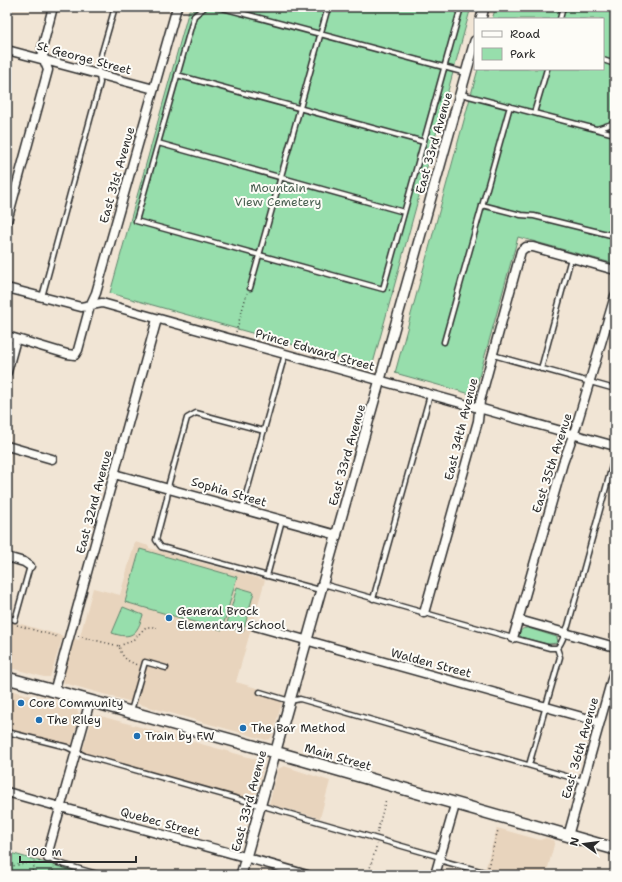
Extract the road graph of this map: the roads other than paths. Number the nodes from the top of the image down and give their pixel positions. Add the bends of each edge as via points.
1 (53, 7) edge
2 (115, 7) edge
3 (178, 7) edge
4 (205, 7) edge
5 (218, 7) edge
6 (328, 7) edge
7 (461, 7) edge
8 (484, 7) edge
9 (563, 7) edge
10 (481, 18) edge
11 (560, 18) edge
12 (320, 35) junction
13 (474, 45) edge
14 (7, 50) edge
15 (44, 60) junction
16 (604, 60) edge
17 (615, 64) edge
18 (444, 68) junction
19 (546, 70) edge
20 (99, 74) junction
21 (466, 74) junction
22 (177, 75) junction
23 (154, 89) junction
24 (461, 94) junction
25 (510, 106) junction
26 (300, 108) junction
27 (534, 112) junction
28 (615, 123) edge
29 (597, 129) junction
30 (615, 134) edge
31 (424, 142) junction
32 (158, 143) junction
33 (280, 177) junction
34 (482, 205) junction
35 (404, 212) junction
36 (7, 221) edge
37 (615, 236) edge
38 (259, 255) junction
39 (571, 258) junction
40 (615, 270) edge
41 (7, 288) edge
42 (250, 288) road end
43 (615, 296) edge
44 (42, 297) junction
45 (90, 306) junction
46 (157, 319) junction
47 (7, 336) edge
48 (16, 339) junction
49 (444, 342) dead end
50 (285, 354) junction
51 (493, 355) junction
52 (541, 369) junction
53 (7, 372) edge
54 (380, 381) junction
55 (590, 382) junction
56 (615, 389) edge
57 (430, 395) junction
58 (479, 409) junction
59 (264, 431) junction
60 (573, 435) junction
61 (7, 446) edge
62 (615, 446) edge
63 (615, 455) edge
64 (52, 459) dead end
65 (114, 474) junction
66 (169, 488) junction
67 (242, 509) junction
68 (282, 520) junction
69 (337, 535) junction
70 (7, 557) edge
71 (30, 566) joint
72 (267, 576) junction
73 (322, 587) junction
74 (373, 599) junction
75 (424, 613) junction
76 (7, 617) edge
77 (518, 620) junction
78 (256, 626) dead end
79 (564, 633) junction
80 (513, 638) junction
81 (307, 641) junction
82 (615, 647) edge
83 (557, 648) junction
84 (166, 668) dead end
85 (615, 668) edge
86 (7, 678) edge
87 (54, 692) junction
88 (260, 692) dead end
89 (290, 701) junction
90 (90, 702) junction
91 (546, 707) junction
92 (131, 713) junction
93 (600, 722) junction
94 (7, 732) edge
95 (76, 752) junction
96 (275, 752) junction
97 (529, 765) junction
98 (583, 781) junction
99 (7, 792) edge
100 (455, 804) junction
101 (261, 805) junction
102 (60, 808) junction
103 (568, 836) junction
104 (615, 849) edge
105 (246, 857) junction
106 (440, 859) junction
107 (52, 860) joint
108 (102, 875) edge
109 (241, 875) edge
110 (307, 875) edge
111 (435, 875) edge
112 (495, 875) edge

1 - 15 street via 42,49
2 - 20 lane via 98,66
3 - 23 street, East 31st Avenue
4 - 22 lane via 194,16
5 - 12 lane
6 - 12 lane
7 - 18 lane
8 - 10 street
9 - 11 lane
12 - 18 lane
12 - 26 lane
13 - 21 street, East 33rd Avenue
14 - 15 street, St George Street
15 - 20 street, St George Street
15 - 36 street via 48,70
16 - 17 lane
18 - 21 lane
18 - 31 lane
19 - 27 lane
20 - 23 street, St George Street
20 - 44 lane via 100,83
21 - 24 street, East 33rd Avenue
22 - 26 lane
22 - 32 lane
23 - 45 street, East 31st Avenue via 96,293
24 - 25 lane
24 - 54 street, East 33rd Avenue
25 - 27 lane
25 - 34 lane
26 - 31 lane
26 - 33 lane
27 - 29 lane
28 - 29 lane
29 - 30 lane
31 - 35 lane
32 - 33 lane
32 - 38 lane via 136,221
33 - 35 lane
33 - 38 lane
34 - 37 lane
34 - 49 lane
35 - 38 lane via 383,289
38 - 42 lane
39 - 40 street
39 - 51 street, East 34th Avenue via 533,247 526,247 522,251
39 - 52 lane
41 - 44 street, Prince Edward Street
43 - 55 street, East 35th Avenue
44 - 45 street, Prince Edward Street via 81,307
45 - 46 street, Prince Edward Street via 102,303
45 - 48 street, East 31st Avenue via 75,355
46 - 50 street, Prince Edward Street
46 - 65 street, East 32nd Avenue
47 - 48 street
48 - 53 street
50 - 54 street, Prince Edward Street
50 - 59 lane
51 - 52 lane
51 - 58 street, East 34th Avenue
52 - 55 lane
54 - 57 street, Prince Edward Street
54 - 69 street, East 33rd Avenue
55 - 56 lane
55 - 60 street, East 35th Avenue
57 - 58 street, Prince Edward Street
57 - 74 lane
58 - 60 street, Prince Edward Street
58 - 75 street, East 34th Avenue via 478,421
59 - 66 lane via 196,413 188,418
59 - 67 lane
60 - 62 street, Prince Edward Street
60 - 77 street, East 35th Avenue
61 - 64 street
63 - 79 lane
65 - 66 street, Sophia Street
65 - 87 street, East 32nd Avenue
66 - 67 street, Sophia Street
66 - 72 lane via 156,540 161,548
67 - 68 street, Sophia Street
68 - 69 street, Sophia Street
68 - 72 lane
69 - 73 street, East 33rd Avenue
70 - 71 street
71 - 76 lane via 15,620
72 - 73 lane
73 - 74 lane
73 - 81 street, East 33rd Avenue
74 - 75 lane
75 - 80 lane
77 - 79 street
77 - 80 street, East 35th Avenue
78 - 81 street, Walden Street
79 - 82 street
79 - 83 lane via 561,645
80 - 83 lane
81 - 89 street, East 33rd Avenue
81 - 91 street, Walden Street
83 - 91 lane via 560,657
84 - 92 lane via 145,662
85 - 93 street, East 36th Avenue
86 - 87 main road, Main Street
87 - 90 main road, Main Street
88 - 89 lane
89 - 96 street, East 33rd Avenue
89 - 97 lane via 300,699
90 - 92 main road, Main Street
90 - 95 street
91 - 93 street, Walden Street
91 - 97 lane
92 - 96 main road, Main Street
93 - 98 street, East 36th Avenue
94 - 95 lane via 67,747
95 - 101 lane
95 - 102 street
96 - 100 main road, Main Street
96 - 101 street, East 33rd Avenue
97 - 98 lane
98 - 103 street, East 36th Avenue
99 - 102 street, Quebec Street
100 - 103 main road, Main Street
100 - 106 street
101 - 105 street, East 33rd Avenue
101 - 106 lane
102 - 105 street, Quebec Street
102 - 107 street via 48,852
103 - 104 main road, Main Street
105 - 109 street, East 33rd Avenue
105 - 110 street, Quebec Street
106 - 111 street
106 - 112 lane
107 - 108 lane

